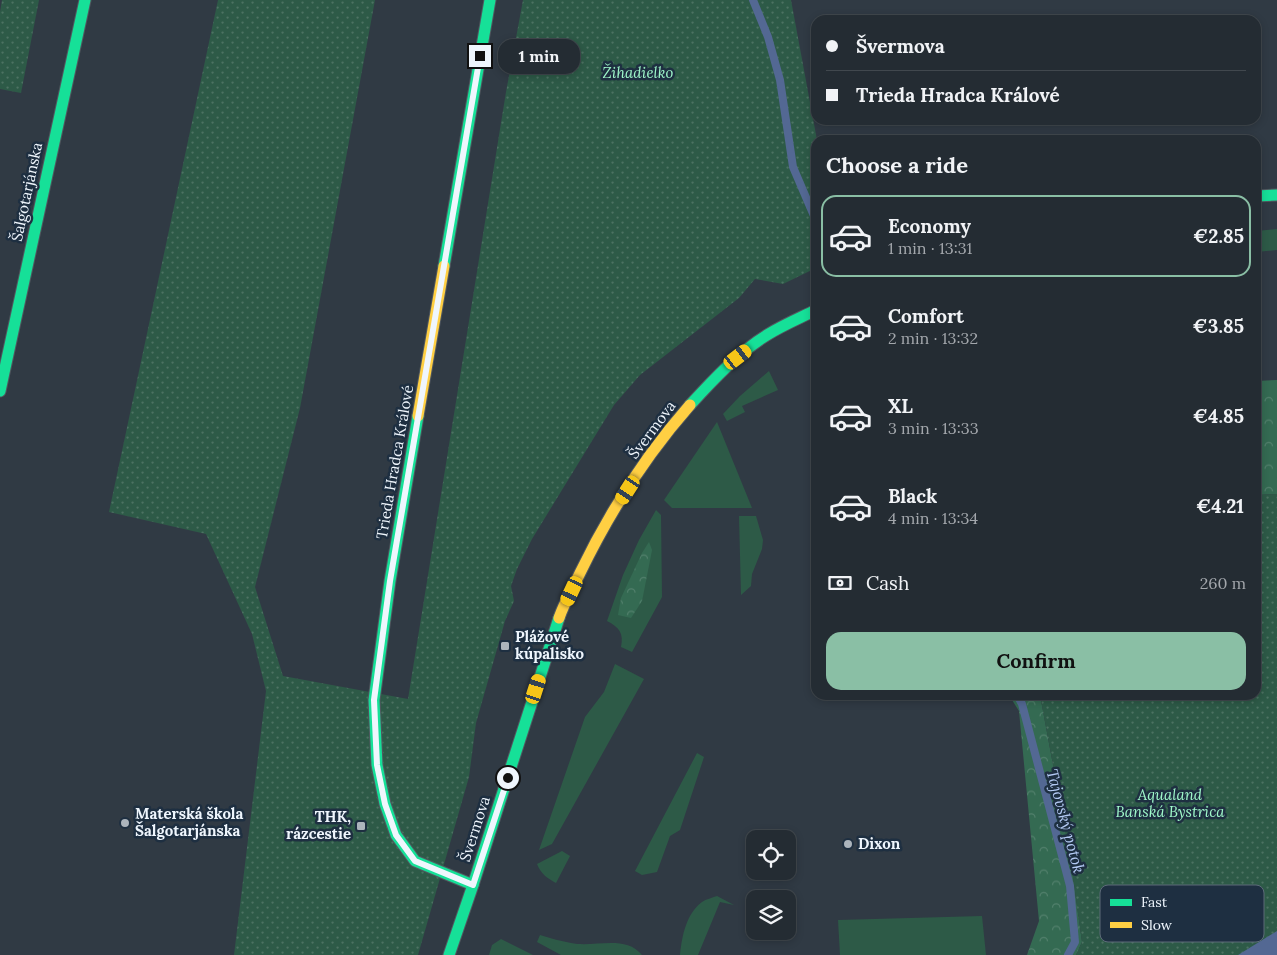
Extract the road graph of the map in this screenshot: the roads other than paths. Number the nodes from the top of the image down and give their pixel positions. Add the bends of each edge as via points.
1 (85, 0) edge
2 (490, 0) edge
3 (1277, 195) edge
4 (1261, 196) edge
5 (811, 313) edge
6 (0, 391) edge
7 (473, 885) junction
8 (449, 955) edge

1 - 6 street, Šalgotarjánska
2 - 7 street, Trieda Hradca Králové via 390,581 374,700 377,765 396,835 415,861
3 - 4 street
5 - 7 street, Švermova via 767,335 738,357 702,392 668,430 608,521 561,613
7 - 8 street, Švermova

